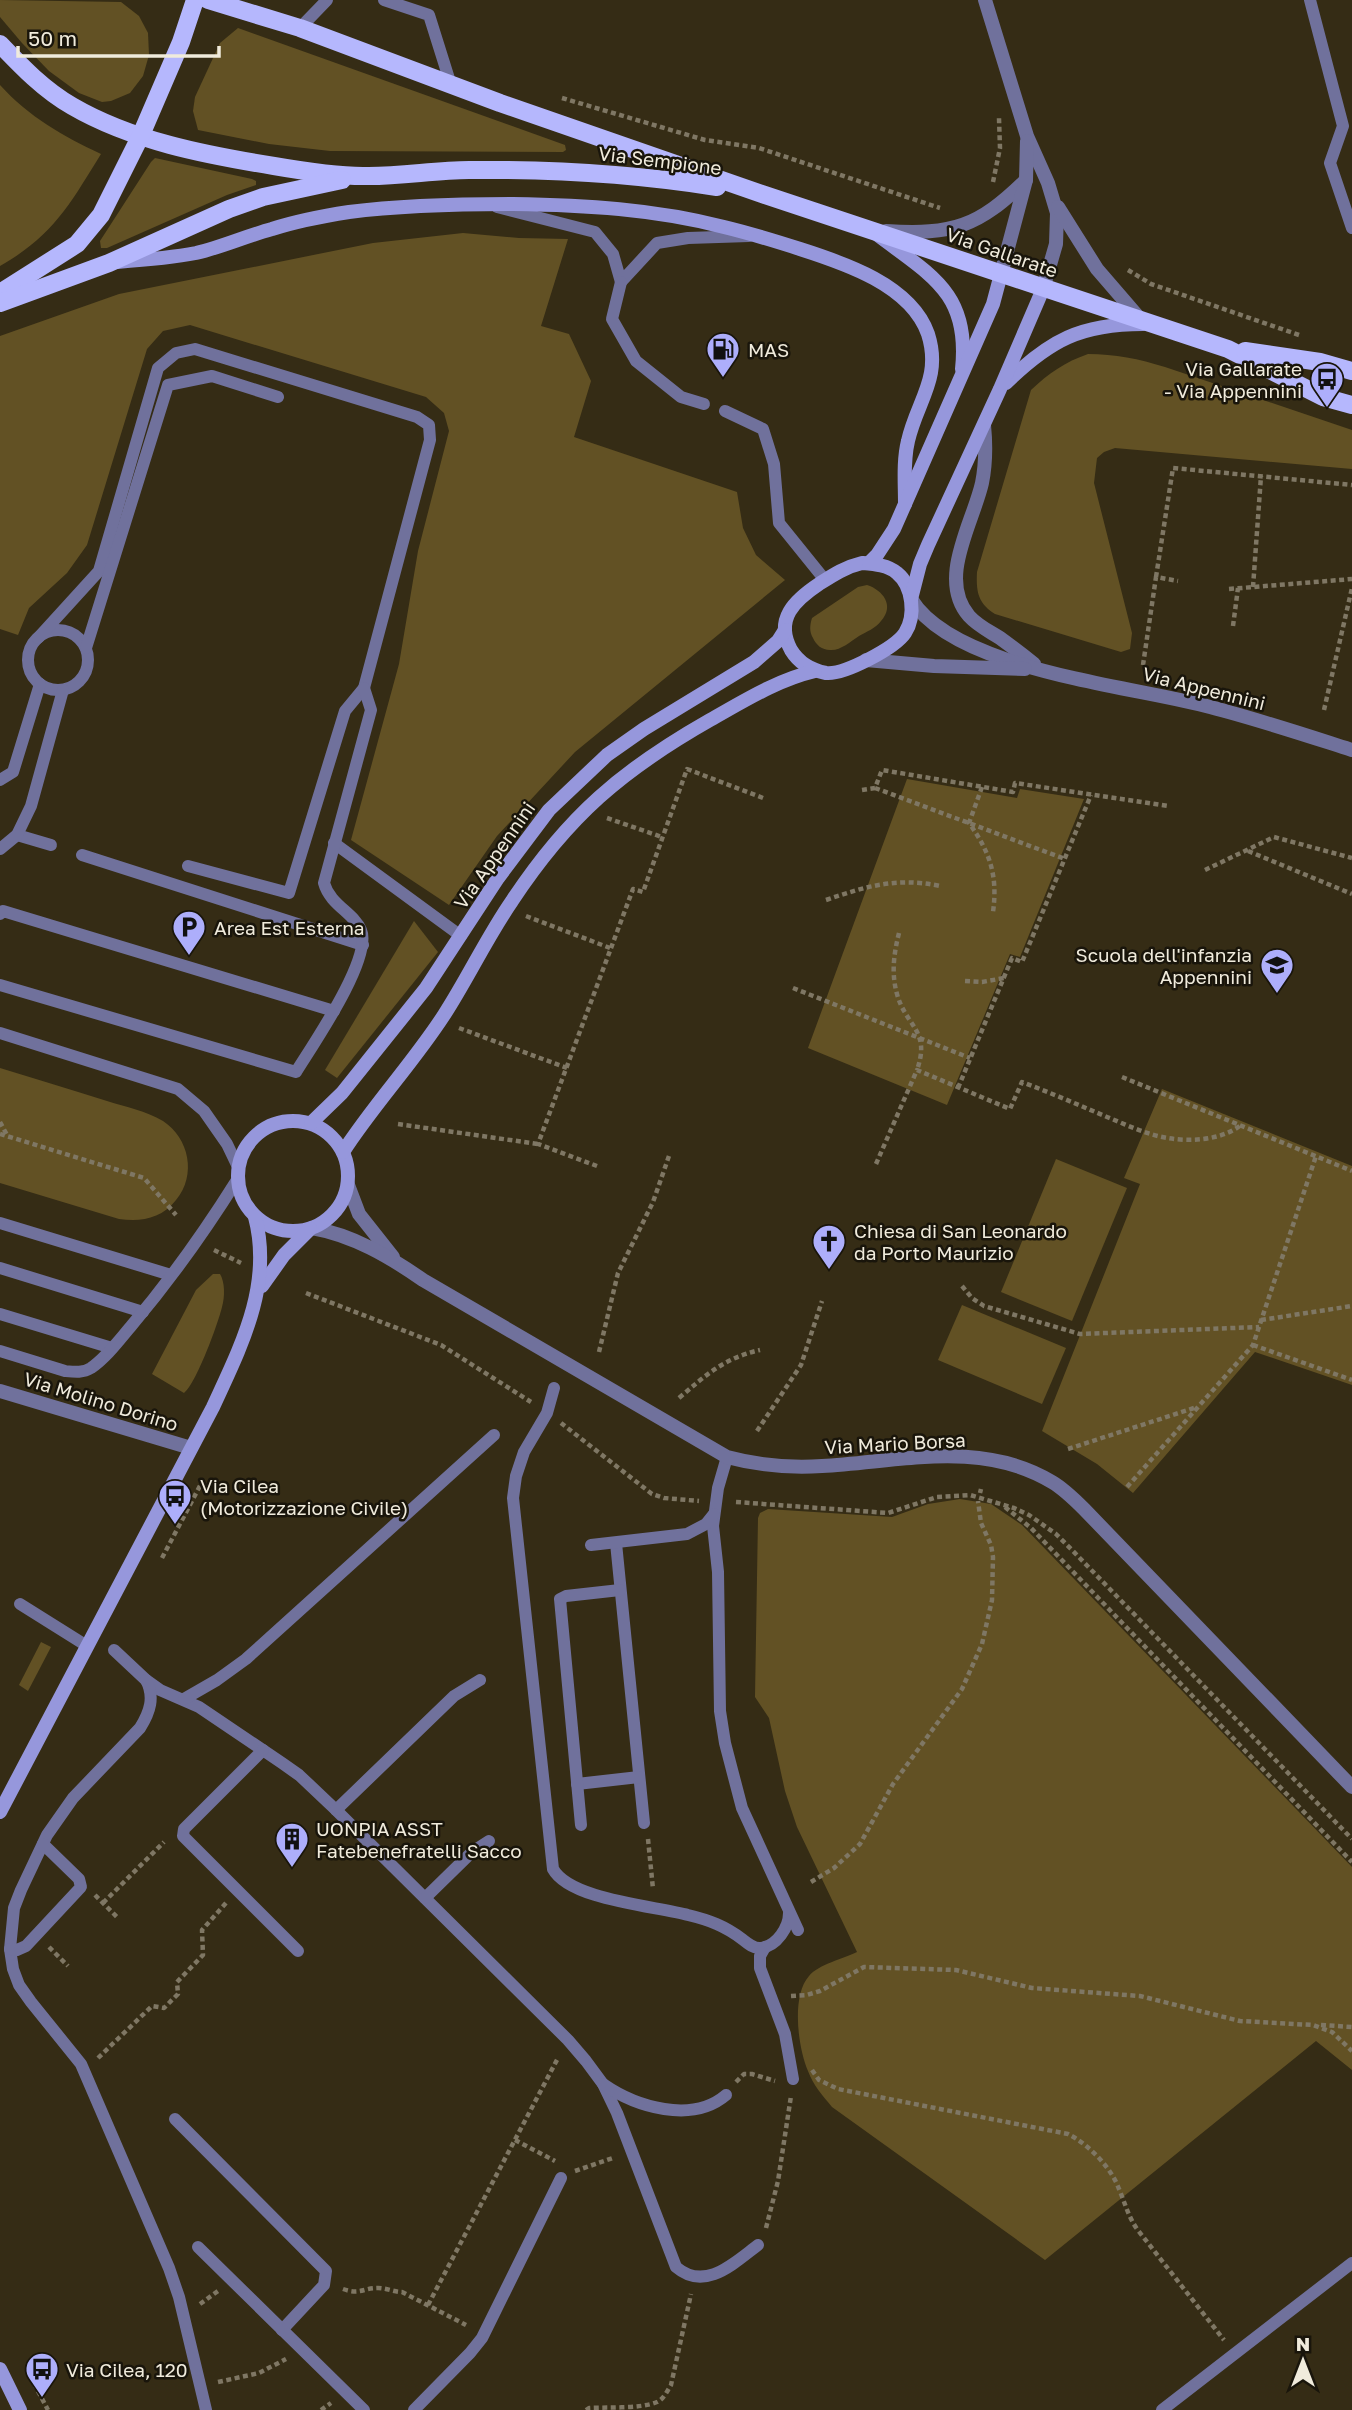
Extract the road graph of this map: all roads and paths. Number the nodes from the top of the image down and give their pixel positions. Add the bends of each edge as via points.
1 (195, 0) edge
2 (208, 0) edge
3 (327, 0) edge
4 (384, 0) edge
5 (985, 0) edge
6 (1310, 0) edge
7 (300, 28) junction
8 (0, 44) edge
9 (451, 85) junction
10 (551, 95) dead end
11 (998, 108) dead end
12 (141, 135) junction
13 (1027, 136) junction
14 (363, 176) junction
15 (1026, 180) junction
16 (987, 191) dead end
17 (762, 194) junction
18 (1055, 203) junction
19 (486, 204) junction
20 (945, 210) dead end
21 (1352, 228) edge
22 (872, 231) junction
23 (756, 236) junction
24 (109, 263) junction
25 (1125, 267) dead end
26 (1001, 274) junction
27 (621, 282) junction
28 (1043, 289) junction
29 (0, 293) edge
30 (0, 303) edge
31 (1146, 323) junction
32 (1305, 337) dead end
33 (1228, 349) junction
34 (1352, 371) edge
35 (961, 380) junction
36 (1000, 389) junction
37 (278, 397) dead end
38 (704, 404) dead end
39 (1352, 405) edge
40 (725, 411) dead end
41 (984, 425) junction
42 (1261, 476) junction
43 (1352, 485) edge
44 (905, 504) junction
45 (869, 563) junction
46 (1156, 577) junction
47 (1352, 579) edge
48 (825, 580) junction
49 (1178, 581) dead end
50 (1253, 587) junction
51 (1352, 588) edge
52 (1229, 589) dead end
53 (1238, 589) junction
54 (911, 599) junction
55 (1233, 626) dead end
56 (785, 630) junction
57 (38, 638) junction
58 (86, 648) junction
59 (866, 660) junction
60 (1143, 665) dead end
61 (815, 671) junction
62 (1044, 671) junction
63 (40, 684) junction
64 (363, 688) junction
65 (63, 690) junction
66 (1324, 709) dead end
67 (1352, 750) edge
68 (0, 780) edge
69 (982, 787) junction
70 (875, 788) junction
71 (862, 790) dead end
72 (1091, 795) junction
73 (763, 798) dead end
74 (1167, 806) dead end
75 (596, 814) dead end
76 (969, 823) junction
77 (17, 835) junction
78 (662, 837) junction
79 (334, 843) junction
80 (51, 845) dead end
81 (0, 849) edge
82 (1248, 851) junction
83 (82, 855) dead end
84 (1352, 858) edge
85 (1065, 859) junction
86 (188, 866) dead end
87 (1205, 870) dead end
88 (940, 886) dead end
89 (1352, 894) edge
90 (826, 900) dead end
91 (993, 912) dead end
92 (0, 914) edge
93 (521, 914) dead end
94 (899, 933) dead end
95 (461, 936) junction
96 (363, 945) junction
97 (610, 948) junction
98 (1004, 978) junction
99 (965, 981) dead end
100 (0, 985) edge
101 (793, 988) dead end
102 (334, 1011) junction
103 (455, 1027) dead end
104 (0, 1033) edge
105 (920, 1038) junction
106 (970, 1058) junction
107 (567, 1068) junction
108 (916, 1070) junction
109 (1122, 1077) dead end
110 (958, 1087) junction
111 (0, 1122) edge
112 (311, 1123) junction
113 (398, 1124) dead end
114 (1241, 1125) junction
115 (0, 1134) edge
116 (8, 1136) junction
117 (538, 1144) junction
118 (343, 1152) junction
119 (669, 1156) dead end
120 (1316, 1156) junction
121 (876, 1164) dead end
122 (597, 1166) dead end
123 (1352, 1171) edge
124 (238, 1174) junction
125 (348, 1185) junction
126 (176, 1215) dead end
127 (255, 1217) junction
128 (0, 1223) edge
129 (311, 1228) junction
130 (211, 1248) dead end
131 (245, 1264) dead end
132 (402, 1265) junction
133 (0, 1268) edge
134 (171, 1275) junction
135 (962, 1286) dead end
136 (306, 1293) dead end
137 (258, 1294) junction
138 (822, 1301) dead end
139 (1352, 1306) edge
140 (143, 1312) junction
141 (0, 1314) edge
142 (1261, 1320) junction
143 (1259, 1327) junction
144 (1253, 1345) junction
145 (112, 1348) junction
146 (0, 1350) edge
147 (760, 1350) dead end
148 (599, 1352) dead end
149 (1352, 1380) edge
150 (554, 1388) dead end
151 (0, 1391) edge
152 (679, 1398) dead end
153 (536, 1405) dead end
154 (1195, 1408) junction
155 (553, 1417) dead end
156 (757, 1431) dead end
157 (494, 1434) dead end
158 (191, 1448) junction
159 (1068, 1449) dead end
160 (727, 1457) junction
161 (202, 1482) dead end
162 (1127, 1488) dead end
163 (703, 1501) dead end
164 (978, 1501) dead end
165 (995, 1501) junction
166 (734, 1502) dead end
167 (714, 1514) junction
168 (616, 1543) junction
169 (591, 1545) dead end
170 (162, 1558) dead end
171 (621, 1590) junction
172 (20, 1604) dead end
173 (87, 1646) junction
174 (114, 1650) dead end
175 (146, 1680) junction
176 (480, 1680) dead end
177 (184, 1699) junction
178 (263, 1750) junction
179 (639, 1777) junction
180 (577, 1784) junction
181 (1352, 1787) edge
182 (336, 1810) junction
183 (0, 1812) edge
184 (643, 1823) joint
185 (581, 1825) dead end
186 (184, 1829) junction
187 (1352, 1839) edge
188 (489, 1841) dead end
189 (43, 1844) junction
190 (1352, 1862) edge
191 (811, 1882) dead end
192 (237, 1891) junction
193 (425, 1898) junction
194 (103, 1903) dead end
195 (654, 1908) junction
196 (789, 1913) junction
197 (798, 1930) dead end
198 (765, 1947) junction
199 (10, 1949) junction
200 (298, 1951) dead end
201 (787, 1986) dead end
202 (790, 1996) junction
203 (794, 2009) dead end
204 (1313, 2025) junction
205 (1352, 2027) edge
206 (568, 2040) junction
207 (1352, 2051) edge
208 (809, 2059) dead end
209 (85, 2071) junction
210 (813, 2071) junction
211 (793, 2079) junction
212 (603, 2084) junction
213 (726, 2095) joint
214 (175, 2119) dead end
215 (515, 2140) junction
216 (632, 2152) junction
217 (561, 2178) dead end
218 (758, 2245) joint
219 (198, 2248) dead end
220 (1352, 2263) edge
221 (695, 2277) junction
222 (230, 2279) junction
223 (326, 2281) junction
224 (428, 2305) junction
225 (184, 2314) junction
226 (282, 2330) junction
227 (484, 2334) junction
228 (1227, 2342) dead end
229 (299, 2347) junction
230 (0, 2369) edge
231 (30, 2376) dead end
232 (200, 2385) junction
233 (20, 2410) edge
234 (48, 2410) edge
235 (206, 2410) edge
236 (364, 2410) edge
237 (414, 2410) edge
238 (586, 2410) edge
239 (1162, 2410) edge

1 - 12 main road
2 - 7 main road, Via Sempione
3 - 7 lane
4 - 9 lane via 429,15
5 - 13 street
6 - 21 lane via 1343,126 1330,163
7 - 9 main road, Via Sempione
8 - 12 main road, Via Sempione via 64,101
9 - 17 main road, Via Sempione
10 - 20 path via 705,140 772,152
11 - 16 path via 1000,148
12 - 14 main road, Via Sempione via 234,160
12 - 29 main road via 111,198 77,244
13 - 15 street
13 - 18 street
14 - 17 main road, Via Sempione via 466,170 575,171
14 - 24 main road via 263,197
15 - 22 street via 1001,204 962,226 920,232
15 - 26 street
17 - 22 main road, Via Gallarate
18 - 28 street via 1056,244
18 - 31 street via 1104,278
19 - 23 street via 638,211
19 - 24 street via 349,212 273,228 196,253
19 - 27 lane via 595,232 613,254
22 - 26 main road, Via Gallarate
22 - 35 street via 929,274 953,301 963,336
23 - 27 lane via 657,243
23 - 44 street via 856,269 900,297 920,319 933,362 909,437
24 - 30 main road
25 - 32 path via 1152,284
26 - 28 main road, Via Gallarate
26 - 35 street
27 - 38 lane via 612,318 636,361 681,397
28 - 31 main road, Via Gallarate
28 - 36 street, Via Appennini
31 - 33 main road, Via Gallarate
31 - 36 street, Via Appennini via 1077,333 1039,354
33 - 34 main road, Via Gallarate
33 - 39 main road, Via Gallarate via 1323,397
35 - 44 street
36 - 41 street, Via Appennini
37 - 58 lane via 212,376 168,385
40 - 48 lane via 763,429 774,464 779,523
41 - 54 street, Via Appennini via 920,564
41 - 62 street, Via Appennini via 985,462 956,572 958,595 976,623
42 - 43 path
42 - 46 path via 1174,468
42 - 50 path
44 - 45 street via 888,541
45 - 48 street, Via Appennini via 850,566
45 - 54 street, Via Appennini via 898,573
46 - 49 path
46 - 60 path
47 - 50 path
48 - 56 street, Via Appennini via 792,606
50 - 53 path
51 - 66 path
52 - 53 path
53 - 55 path
54 - 59 street, Via Appennini via 905,633
54 - 62 street, Via Appennini via 929,621 964,644
56 - 61 street via 796,657
56 - 95 street, Via Appennini via 754,662 644,729 576,783 523,843
57 - 58 lane via 46,632 69,632
57 - 63 lane via 28,660
57 - 64 lane via 99,571 158,368 176,353 195,349 417,417 429,425 430,440
58 - 65 lane via 85,675
59 - 61 street, Via Appennini via 843,672
59 - 62 street, Via Appennini
61 - 118 street, Via Appennini via 768,687 694,729 620,778 584,810 510,902 444,1015
62 - 67 street, Via Appennini via 1209,706
63 - 65 lane
63 - 68 lane via 13,772
64 - 79 lane via 371,710
64 - 86 lane via 345,711 289,893
65 - 77 lane via 31,806
69 - 70 path via 882,770
69 - 72 path via 1013,792 1015,783
69 - 76 path
70 - 71 path
70 - 76 path
72 - 74 path
72 - 85 path
73 - 78 path via 687,769
75 - 78 path
76 - 85 path
76 - 91 path via 993,871
77 - 80 lane
77 - 81 lane
78 - 97 path via 643,892 633,889
79 - 95 lane
79 - 96 lane via 324,876 327,893 361,929
82 - 84 path via 1274,837
82 - 87 path
82 - 89 path
83 - 96 lane
85 - 98 path via 1022,961 1012,958
88 - 90 path via 888,883
92 - 102 lane via 4,911
93 - 97 path
94 - 105 path via 893,965 897,994
95 - 112 street, Via Appennini via 426,988 342,1093
96 - 102 lane
97 - 107 path
98 - 99 path
98 - 106 path
100 - 102 lane via 296,1072
101 - 105 path
103 - 107 path
104 - 124 lane via 177,1089 204,1111 227,1144
105 - 106 path
105 - 108 path
106 - 110 path
107 - 117 path
108 - 110 path
108 - 121 path
109 - 114 path
110 - 114 path via 1010,1110 1023,1082 1169,1139 1219,1136
111 - 116 path
112 - 118 street via 328,1133
112 - 124 street via 290,1121 260,1131 242,1154
113 - 117 path
114 - 120 path
115 - 116 path
116 - 126 path via 144,1178
117 - 122 path
118 - 125 street
119 - 148 path via 653,1202 618,1273
120 - 123 path
120 - 142 path
124 - 127 street via 244,1202
124 - 134 lane via 200,1239
125 - 129 street via 339,1207 324,1223
125 - 132 street, Via Mario Borsa via 367,1227
127 - 129 street via 276,1229
127 - 137 street via 262,1247
128 - 134 lane
129 - 132 street, Via Mario Borsa via 355,1241
129 - 137 street via 284,1255
130 - 131 path
132 - 160 street, Via Mario Borsa
133 - 140 lane
134 - 140 lane
135 - 143 path via 984,1306 1080,1334
136 - 153 path via 441,1345
137 - 158 street via 230,1371
138 - 156 path via 801,1366
139 - 142 path
140 - 145 lane
141 - 145 lane
142 - 143 path
143 - 144 path
144 - 149 path
144 - 154 path
145 - 146 lane via 92,1367 76,1373
147 - 152 path via 724,1362
150 - 195 lane via 547,1413 524,1452 513,1498 553,1869 564,1882 589,1893
151 - 158 street, Via Molino Dorino
154 - 159 path
154 - 162 path
155 - 163 path via 652,1494
157 - 177 lane via 246,1659
158 - 173 street
160 - 167 lane
160 - 181 street, Via Mario Borsa via 758,1464 822,1466 937,1456 981,1458 1024,1468 1051,1481 1084,1509
161 - 170 path
164 - 191 path via 993,1568 992,1600 982,1644 962,1689 892,1784 860,1844
165 - 166 path via 949,1495 888,1513
165 - 187 path via 1029,1515 1056,1534
165 - 190 path via 1031,1528
167 - 168 lane via 687,1534
167 - 196 lane via 719,1682 726,1743 741,1808
168 - 169 lane
168 - 171 lane
171 - 179 lane
171 - 180 lane via 560,1599
172 - 173 lane
173 - 183 street
174 - 175 lane
175 - 177 lane
175 - 189 lane via 151,1705 140,1728 60,1814
176 - 182 lane via 454,1696
177 - 178 lane
178 - 182 lane via 299,1775
178 - 186 lane
179 - 180 lane
179 - 184 lane
180 - 185 lane
182 - 193 lane
184 - 195 path via 648,1834
186 - 192 lane via 185,1840
186 - 194 path via 172,1835
188 - 193 lane
189 - 199 lane via 14,1909
189 - 199 lane via 79,1879 81,1887 26,1946
192 - 200 lane
192 - 209 path via 205,1925 203,1955 177,1982 178,1994 164,2008 152,2006
193 - 206 lane
195 - 198 lane via 718,1923 752,1946
196 - 197 lane
196 - 198 lane via 783,1934
198 - 211 lane via 760,1968 785,2034
199 - 209 lane via 19,1985
201 - 202 path
202 - 203 path
202 - 204 path via 820,1990 864,1967 943,1969 1032,1988 1140,1996 1240,2021
204 - 205 path
204 - 207 path via 1332,2032
206 - 212 lane
206 - 215 path
208 - 210 path
209 - 225 lane
210 - 211 path
210 - 228 path via 819,2080 838,2089 1068,2134 1085,2143 1115,2181 1137,2229
211 - 213 path via 779,2082 744,2074
211 - 218 path via 771,2214
212 - 213 lane via 630,2099 662,2108 707,2107
212 - 216 lane
214 - 223 lane via 323,2266
215 - 216 path via 575,2171
215 - 224 path
216 - 221 lane via 676,2267
217 - 227 lane
218 - 221 lane via 717,2273
219 - 222 lane
220 - 239 lane
221 - 238 path via 665,2395 658,2402
222 - 225 path
222 - 226 lane
223 - 224 path via 359,2293 378,2288 402,2292
223 - 226 lane
224 - 227 path
225 - 232 lane
226 - 229 lane
227 - 237 lane
229 - 232 path via 267,2369
229 - 236 lane
230 - 233 street
231 - 234 path
232 - 235 lane

